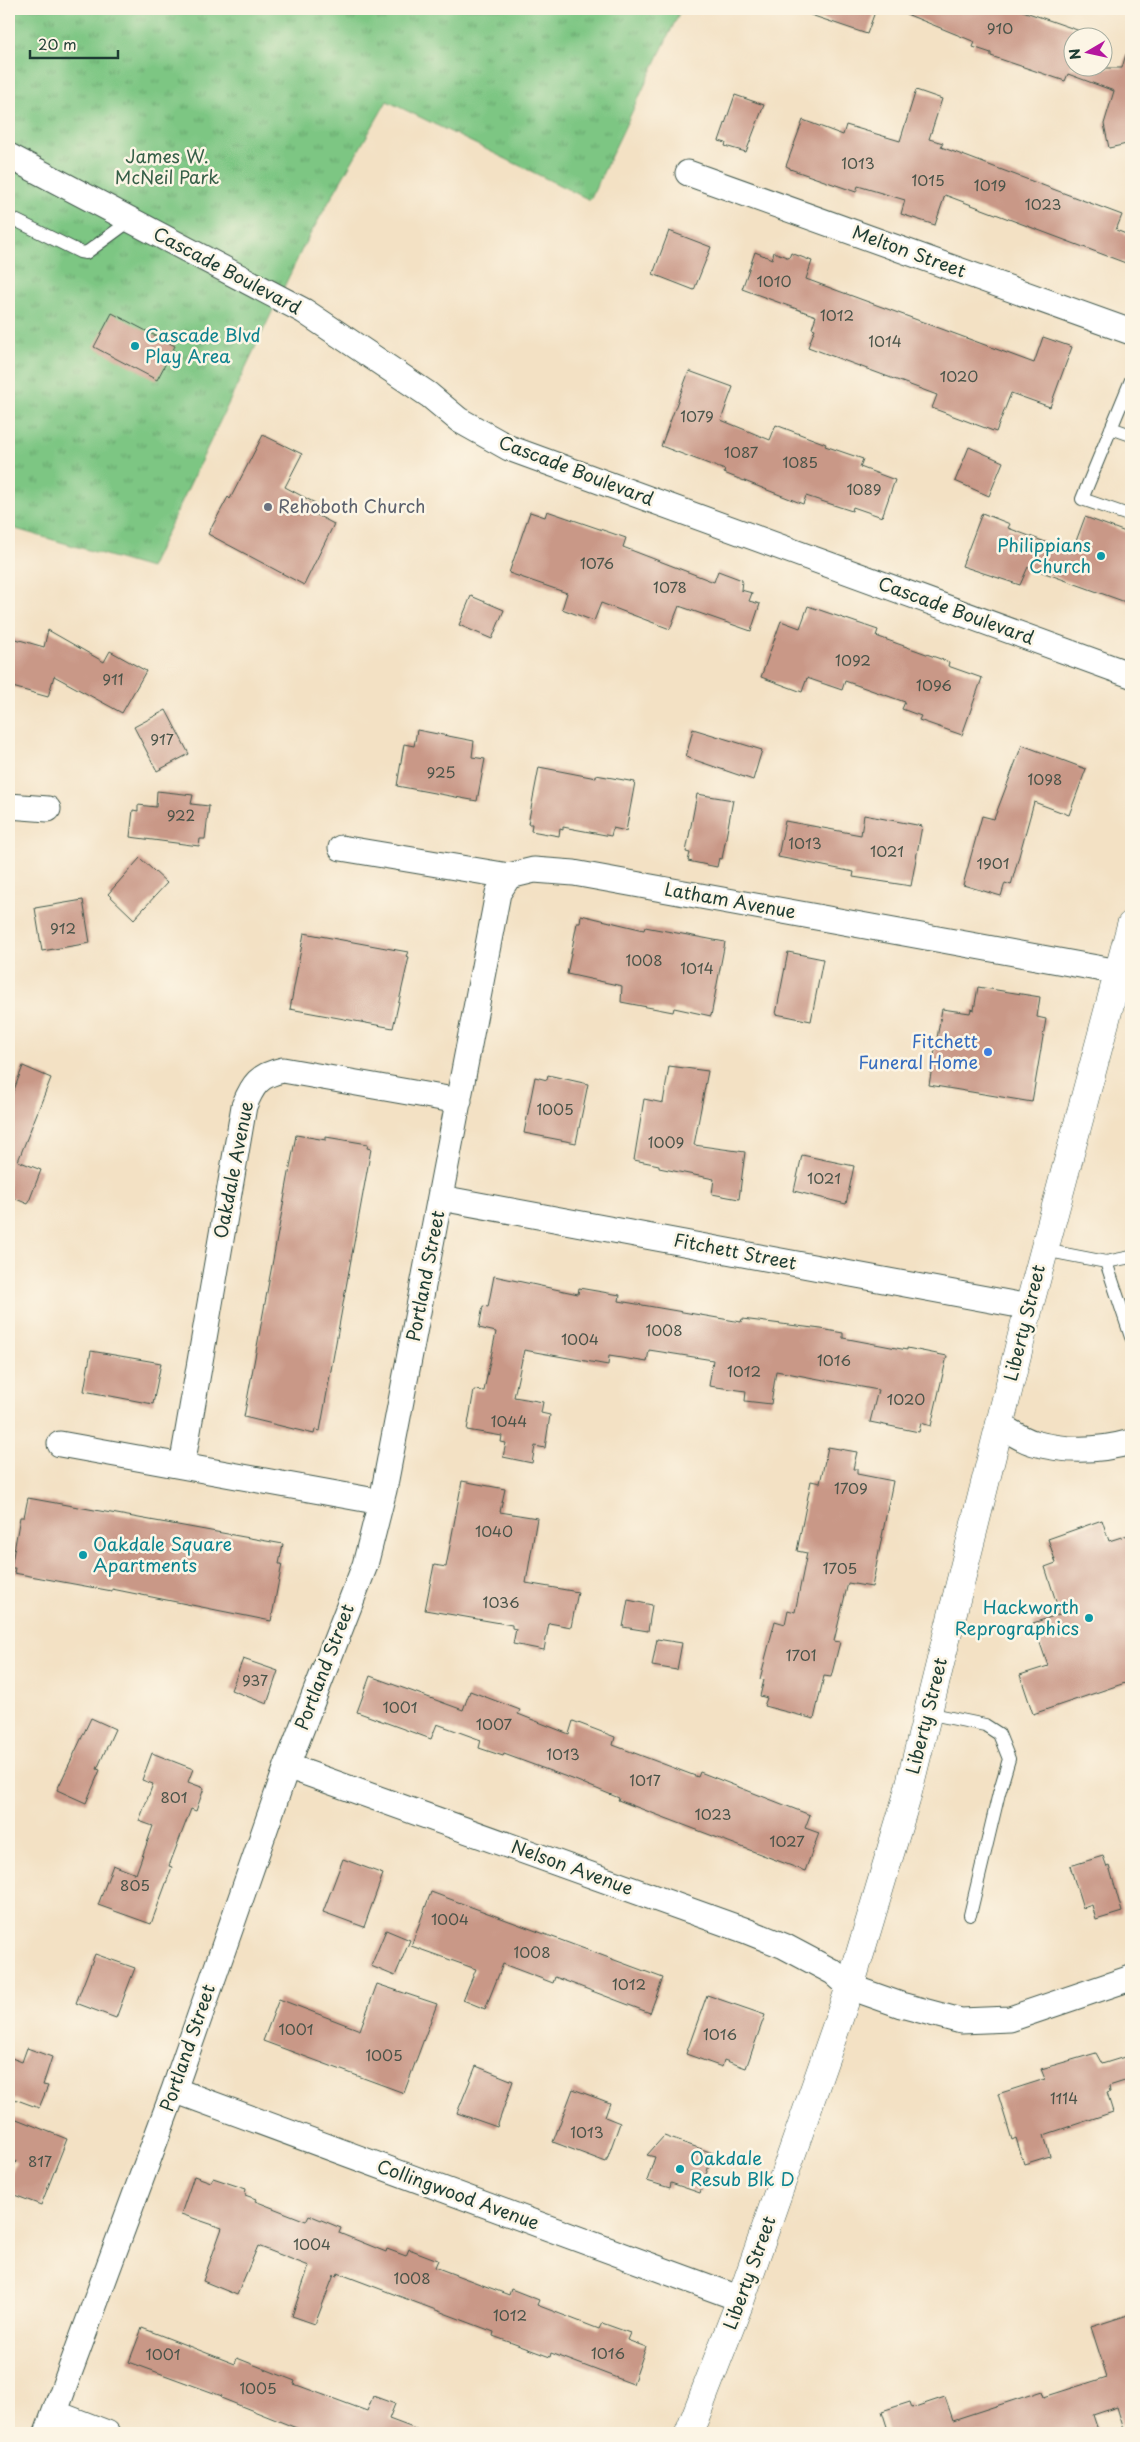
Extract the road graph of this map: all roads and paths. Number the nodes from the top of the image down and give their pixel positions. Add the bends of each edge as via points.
1 (9, 156) edge
2 (688, 173) dead end
3 (9, 217) edge
4 (131, 220) junction
5 (1131, 332) edge
6 (1131, 380) edge
7 (1112, 428) junction
8 (1131, 435) edge
9 (1131, 516) edge
10 (1131, 675) edge
11 (9, 806) edge
12 (48, 809) dead end
13 (341, 848) dead end
14 (509, 876) junction
15 (1131, 927) edge
16 (1119, 972) junction
17 (459, 1101) junction
18 (441, 1198) junction
19 (1044, 1250) junction
20 (1131, 1256) edge
21 (1106, 1262) junction
22 (1029, 1307) junction
23 (1131, 1337) edge
24 (999, 1425) junction
25 (1131, 1442) edge
26 (60, 1444) dead end
27 (182, 1466) junction
28 (381, 1502) junction
29 (928, 1713) junction
30 (287, 1766) junction
31 (970, 1915) dead end
32 (1131, 1978) edge
33 (850, 1987) junction
34 (174, 2090) junction
35 (741, 2299) junction
36 (51, 2423) edge
37 (107, 2433) edge
38 (689, 2433) edge

1 - 4 street, Cascade Boulevard
2 - 5 street, Melton Street
3 - 4 lane via 86,253
4 - 10 street, Cascade Boulevard via 304,311 429,395 459,420 508,448
6 - 7 lane
7 - 8 lane
7 - 9 lane via 1082,499
11 - 12 street
13 - 14 street, Latham Avenue
14 - 16 street, Latham Avenue via 534,870 574,873
14 - 17 street, Portland Street via 498,893
15 - 16 main road, Liberty Street
16 - 19 main road, Liberty Street
17 - 18 street, Portland Street
17 - 27 street, Oakdale Avenue via 283,1070 267,1073 252,1086 244,1106
18 - 22 street, Fitchett Street
18 - 28 street, Portland Street
19 - 21 lane
19 - 22 main road, Liberty Street
20 - 21 lane
21 - 23 lane
22 - 24 main road, Liberty Street
24 - 25 street via 1033,1443 1062,1448 1093,1451
24 - 29 main road, Liberty Street
26 - 27 street
27 - 28 street
28 - 30 street, Portland Street via 365,1565
29 - 31 lane via 985,1725 999,1734 1009,1759
29 - 33 main road, Liberty Street via 906,1800
30 - 33 street, Nelson Avenue via 744,1930 784,1946 833,1972
30 - 34 street, Portland Street
32 - 33 street via 1010,2018 961,2021
33 - 35 main road, Liberty Street
34 - 35 street, Collingwood Avenue
34 - 36 street, Portland Street
35 - 38 main road, Liberty Street
36 - 37 street

